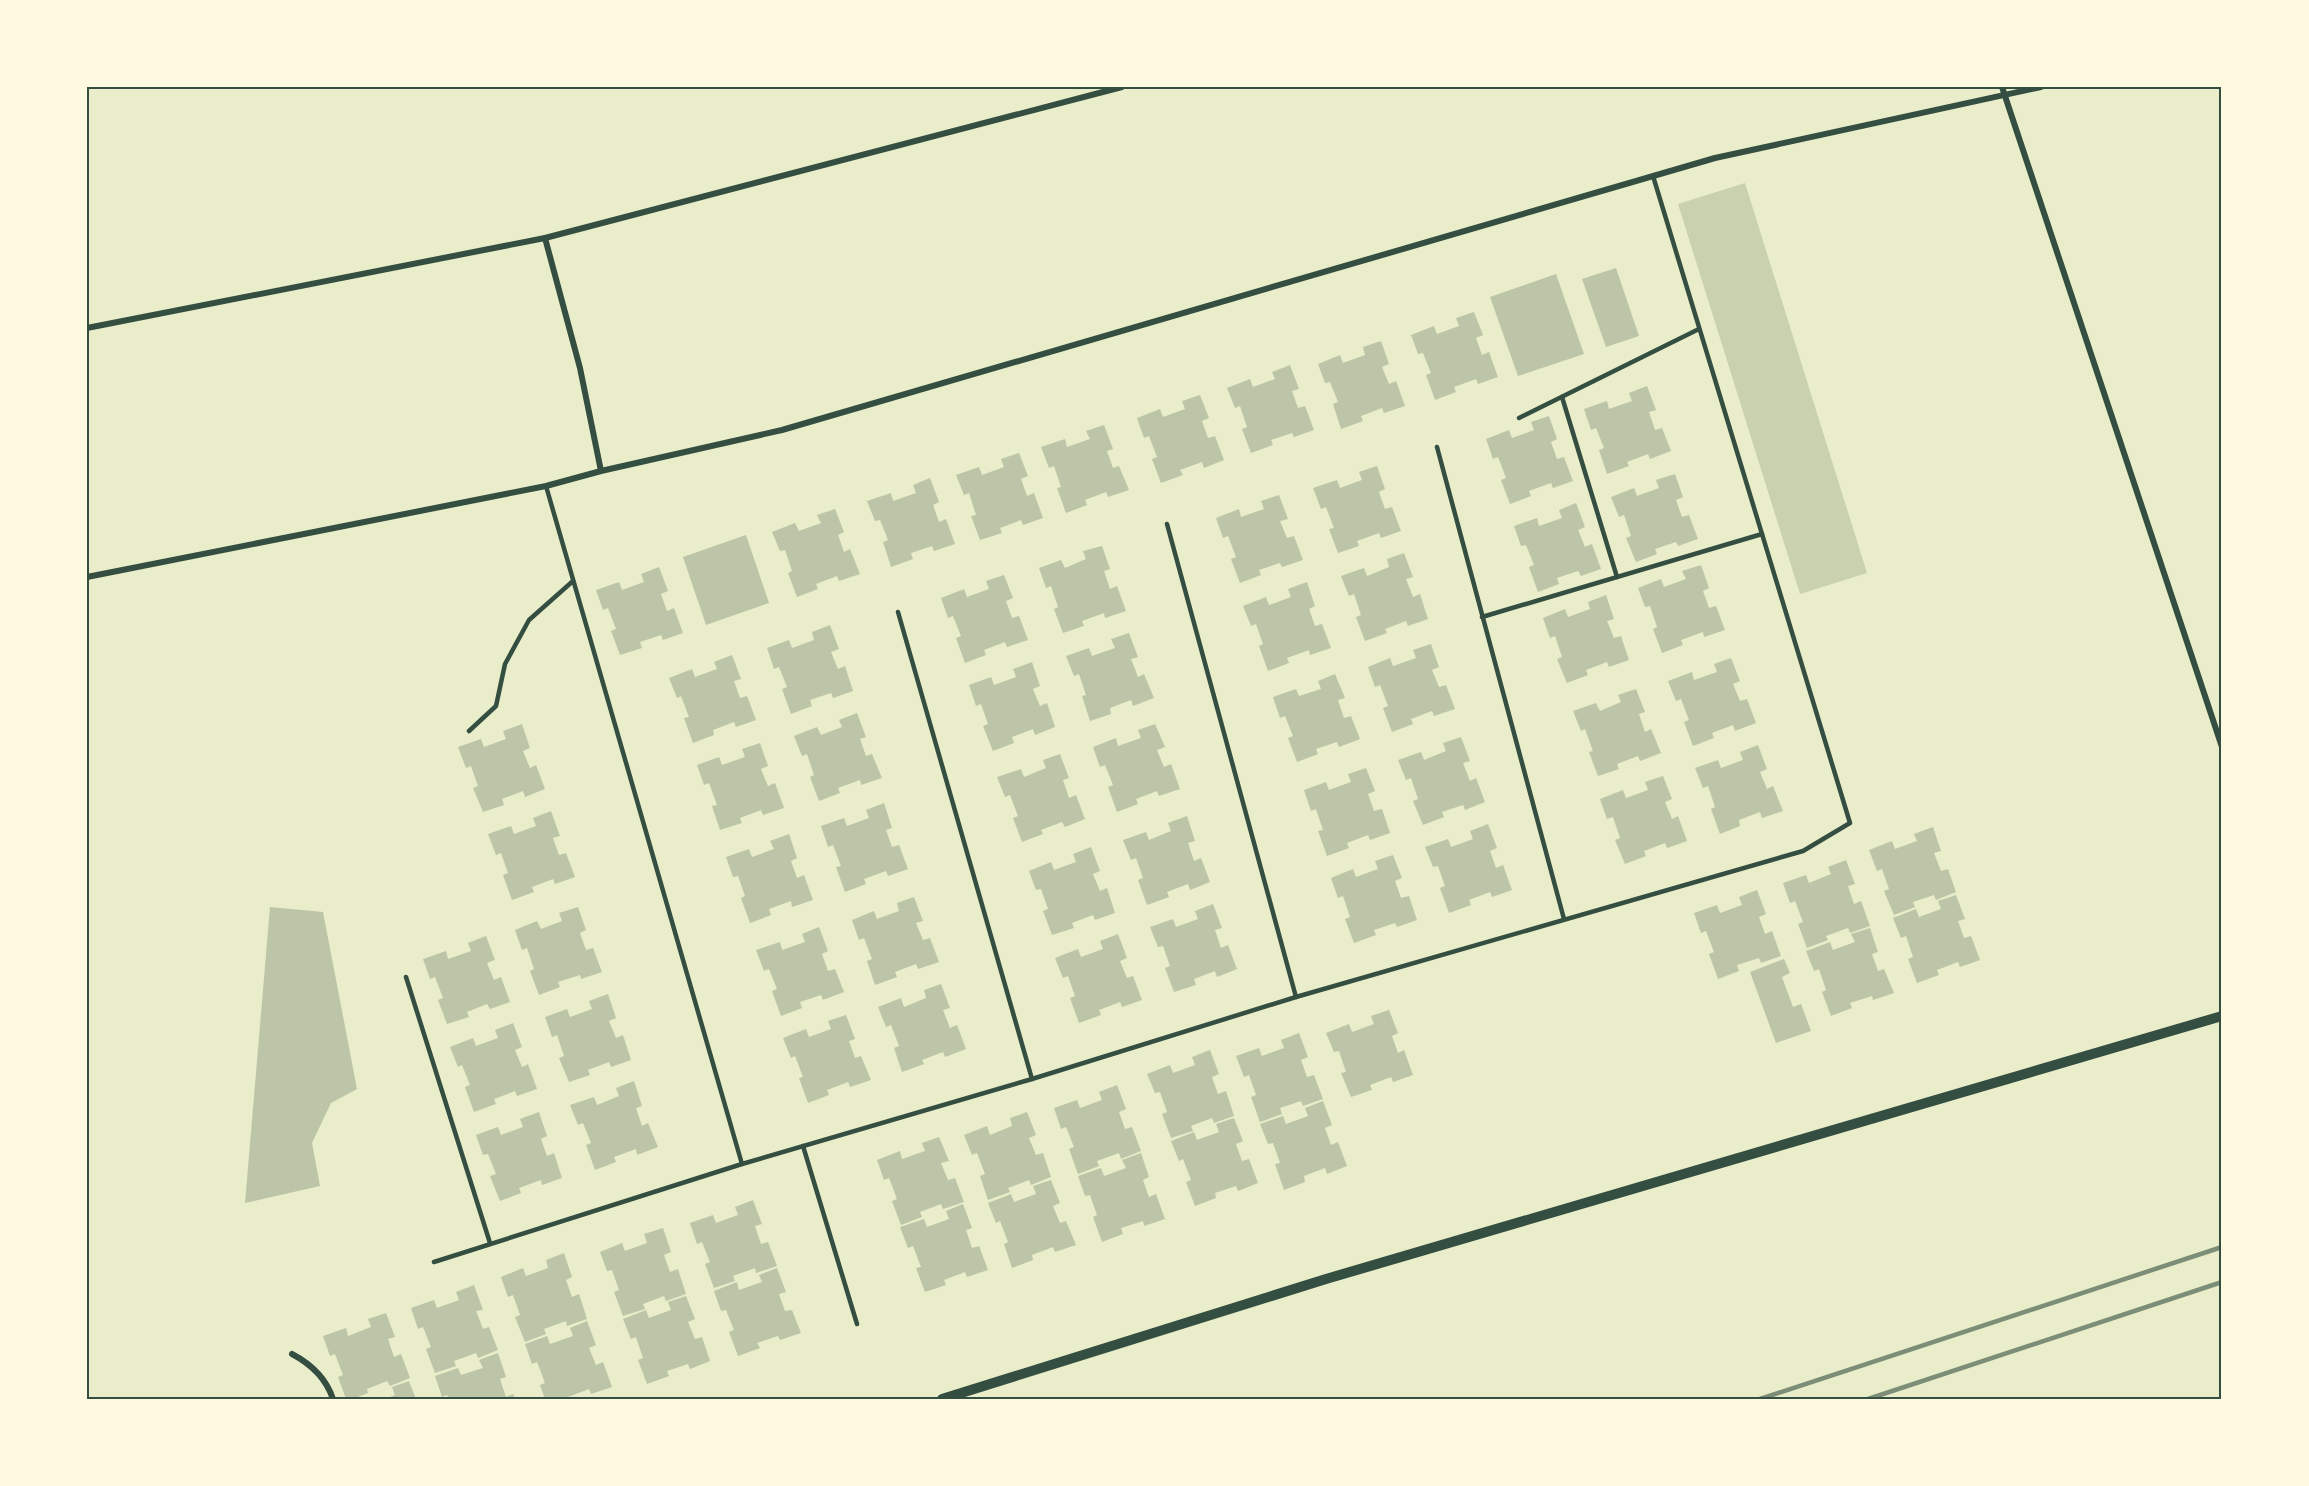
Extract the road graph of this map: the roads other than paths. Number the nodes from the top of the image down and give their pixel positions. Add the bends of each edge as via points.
1 (1122, 87) edge
2 (2002, 87) edge
3 (2041, 87) edge
4 (2004, 95) junction
5 (1653, 176) junction
6 (545, 238) junction
7 (87, 328) edge
8 (1699, 329) junction
9 (1562, 397) junction
10 (1519, 418) dead end
11 (1437, 447) dead end
12 (601, 471) junction
13 (546, 486) junction
14 (1167, 524) dead end
15 (1762, 534) junction
16 (1617, 576) junction
17 (87, 577) edge
18 (573, 580) junction
19 (898, 612) dead end
20 (1482, 617) junction
21 (469, 731) dead end
22 (2222, 747) edge
23 (1564, 919) junction
24 (406, 977) dead end
25 (1296, 997) junction
26 (2222, 1016) edge
27 (1032, 1079) junction
28 (803, 1146) junction
29 (742, 1164) junction
30 (490, 1243) junction
31 (434, 1262) dead end
32 (857, 1324) dead end
33 (292, 1354) dead end
34 (333, 1399) edge
35 (942, 1399) edge

1 - 6 street
2 - 4 street
3 - 4 street
4 - 5 street via 1715,158
4 - 22 street
5 - 8 lane
5 - 12 street via 782,429
6 - 7 street
6 - 12 street via 580,368
8 - 9 lane
8 - 15 lane
9 - 10 lane
9 - 16 lane
11 - 20 lane
12 - 13 street
13 - 17 street
13 - 18 lane
14 - 25 lane
15 - 16 lane
15 - 23 lane via 1850,823 1803,851
16 - 20 lane
18 - 21 lane via 529,620 504,663 496,706
18 - 29 lane
19 - 27 lane
20 - 23 lane
23 - 25 lane
24 - 30 lane
25 - 27 lane
26 - 35 street via 1338,1276
27 - 28 lane
28 - 29 lane
28 - 32 lane
29 - 30 lane
30 - 31 lane
33 - 34 street via 311,1364

